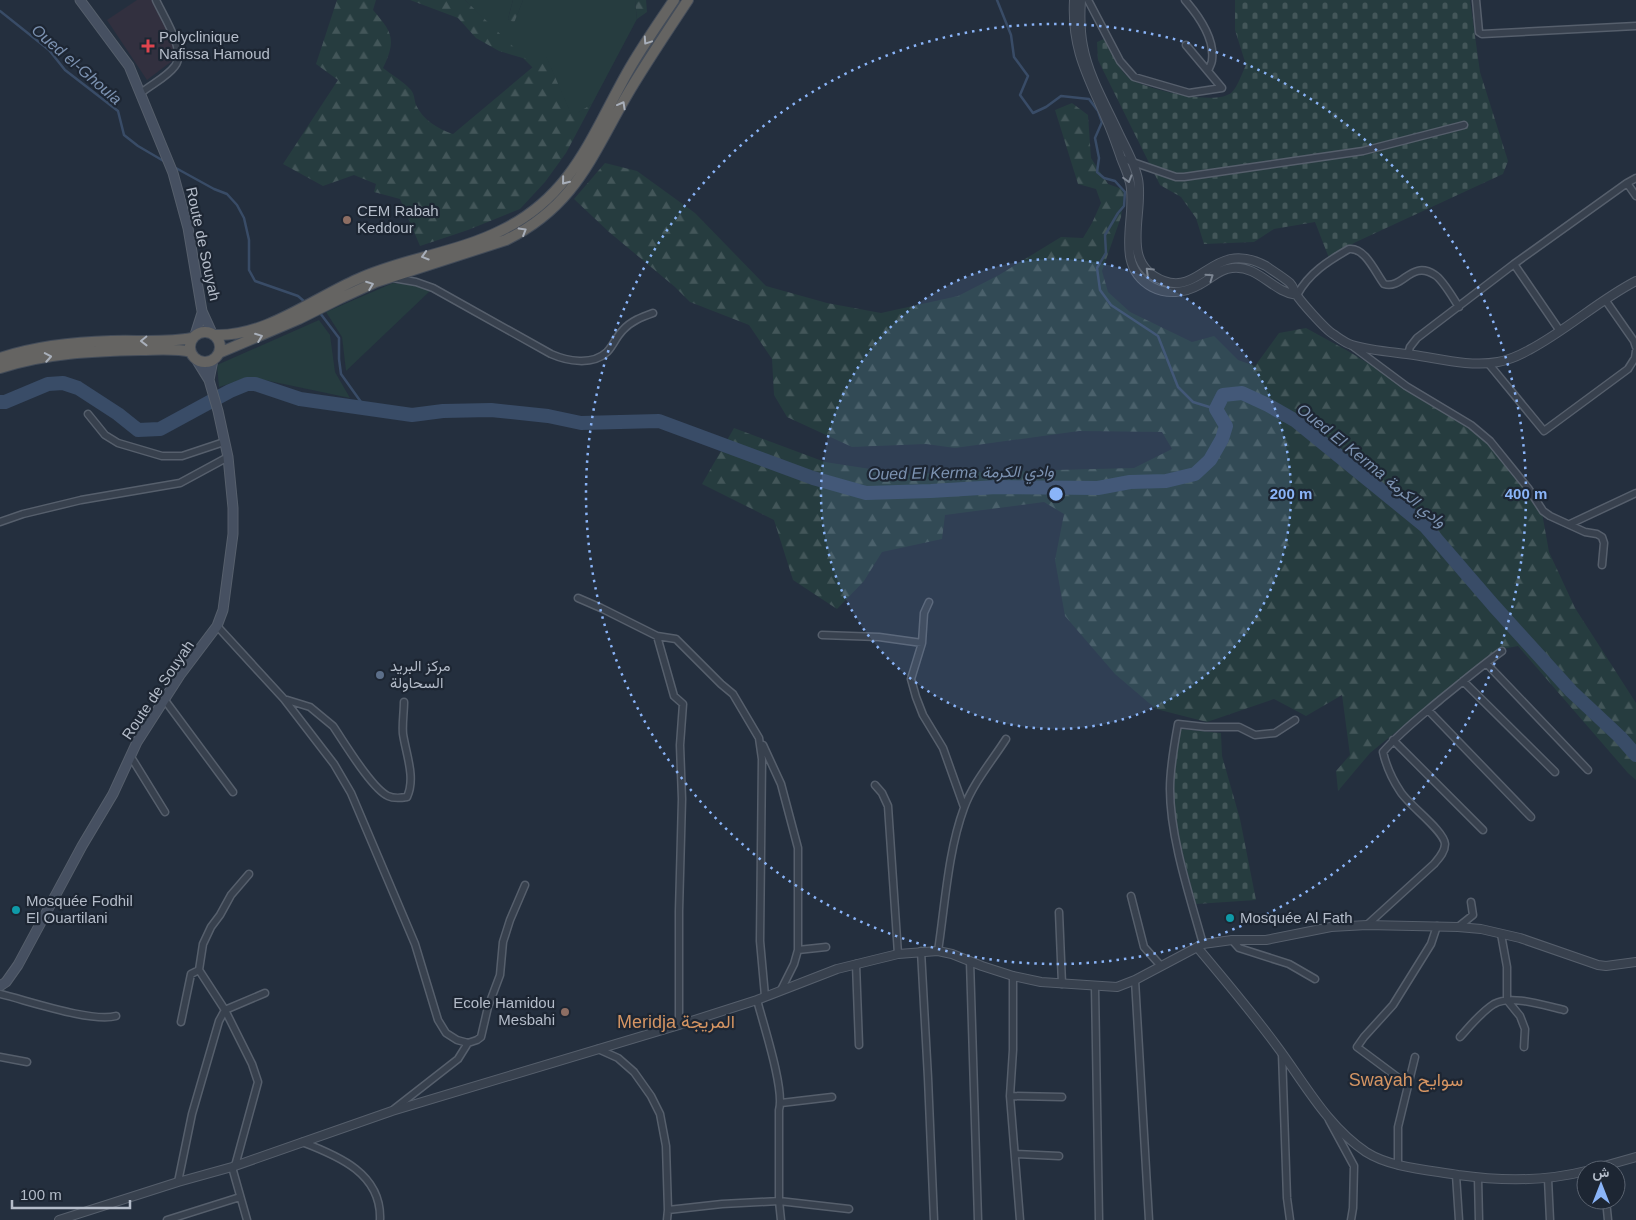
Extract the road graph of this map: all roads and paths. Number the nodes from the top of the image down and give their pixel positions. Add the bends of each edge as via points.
1 (80, 0) edge
2 (156, 0) edge
3 (674, 0) edge
4 (688, 0) edge
5 (1074, 0) edge
6 (1081, 0) edge
7 (1088, 0) edge
8 (1185, 0) edge
9 (1476, 0) edge
10 (1636, 26) edge
11 (1186, 45) dead end
12 (1208, 71) junction
13 (141, 93) junction
14 (1464, 125) dead end
15 (1121, 158) junction
16 (1132, 161) junction
17 (1636, 178) edge
18 (1627, 183) junction
19 (1636, 196) edge
20 (1514, 264) junction
21 (389, 278) junction
22 (1636, 281) edge
23 (1297, 295) junction
24 (324, 301) junction
25 (1606, 301) junction
26 (1459, 306) junction
27 (202, 311) junction
28 (653, 312) dead end
29 (297, 315) junction
30 (1560, 332) junction
31 (213, 334) junction
32 (194, 336) junction
33 (1350, 344) junction
34 (1636, 349) edge
35 (1408, 354) junction
36 (193, 356) junction
37 (216, 356) junction
38 (0, 358) edge
39 (1488, 363) junction
40 (0, 368) edge
41 (209, 380) junction
42 (88, 414) dead end
43 (224, 442) junction
44 (228, 457) junction
45 (1636, 493) edge
46 (0, 522) edge
47 (1570, 524) junction
48 (1602, 565) dead end
49 (578, 598) dead end
50 (929, 602) dead end
51 (217, 626) junction
52 (822, 635) dead end
53 (657, 636) junction
54 (922, 643) junction
55 (1502, 652) dead end
56 (1486, 663) junction
57 (1463, 681) junction
58 (164, 699) junction
59 (284, 699) junction
60 (404, 702) dead end
61 (1428, 710) junction
62 (1295, 720) dead end
63 (759, 738) junction
64 (1006, 739) dead end
65 (1394, 740) junction
66 (131, 757) junction
67 (1588, 770) dead end
68 (1554, 772) dead end
69 (875, 785) dead end
70 (233, 792) dead end
71 (964, 807) junction
72 (165, 812) dead end
73 (1531, 817) dead end
74 (1483, 830) dead end
75 (249, 874) dead end
76 (525, 885) dead end
77 (1131, 896) dead end
78 (1471, 902) dead end
79 (1059, 912) dead end
80 (1367, 924) junction
81 (1437, 926) junction
82 (1458, 927) junction
83 (1501, 934) junction
84 (1232, 940) junction
85 (1200, 946) junction
86 (826, 947) dead end
87 (798, 950) junction
88 (920, 951) junction
89 (938, 951) junction
90 (898, 954) junction
91 (970, 961) junction
92 (1636, 962) edge
93 (856, 964) junction
94 (1161, 966) junction
95 (199, 970) junction
96 (1013, 976) junction
97 (1316, 979) dead end
98 (1135, 980) junction
99 (1062, 984) junction
100 (0, 986) edge
101 (1095, 987) junction
102 (781, 990) junction
103 (265, 993) dead end
104 (0, 994) edge
105 (765, 996) junction
106 (757, 1000) junction
107 (1507, 1000) junction
108 (225, 1010) junction
109 (1564, 1010) dead end
110 (116, 1016) dead end
111 (181, 1022) dead end
112 (679, 1025) junction
113 (1460, 1037) dead end
114 (468, 1043) junction
115 (859, 1045) dead end
116 (1524, 1047) dead end
117 (598, 1049) junction
118 (1282, 1053) junction
119 (0, 1057) edge
120 (1414, 1057) dead end
121 (27, 1062) dead end
122 (1408, 1085) junction
123 (1010, 1096) junction
124 (832, 1097) dead end
125 (1062, 1097) dead end
126 (781, 1102) junction
127 (392, 1111) junction
128 (1327, 1117) junction
129 (302, 1142) junction
130 (1015, 1154) junction
131 (1059, 1156) dead end
132 (1398, 1165) junction
133 (234, 1166) junction
134 (1576, 1173) edge
135 (1456, 1175) junction
136 (1478, 1178) junction
137 (1548, 1178) junction
138 (178, 1182) junction
139 (240, 1197) junction
140 (779, 1201) junction
141 (848, 1209) dead end
142 (668, 1210) junction
143 (59, 1220) edge
144 (167, 1220) edge
145 (247, 1220) edge
146 (380, 1220) edge
147 (667, 1220) edge
148 (781, 1220) edge
149 (934, 1220) edge
150 (978, 1220) edge
151 (1020, 1220) edge
152 (1099, 1220) edge
153 (1149, 1220) edge
154 (1290, 1220) edge
155 (1351, 1220) edge
156 (1459, 1220) edge
157 (1479, 1220) edge
158 (1550, 1220) edge

1 - 13 main road, Route de Souyah via 123,57
2 - 13 street via 175,41 178,62
3 -> 24 highway via 628,71 577,164 560,188 538,208 487,237 368,274
21 -> 4 highway via 506,240 533,225 556,206 586,168
5 - 15 street via 1074,22 1081,61
6 - 16 street via 1080,26 1086,58
7 - 12 street via 1120,61 1134,77 1189,93 1222,88
8 - 12 street via 1197,14 1209,38 1212,60
9 - 10 street via 1479,32 1482,34
11 - 12 street
13 - 27 main road, Route de Souyah via 173,173 188,228
14 - 16 street via 1363,151 1184,177
15 - 16 street
15 -> 23 street via 1132,195 1130,259 1144,281 1159,290 1176,292 1200,285 1219,271 1242,268 1254,271
23 -> 16 street via 1290,283 1266,267 1242,258 1229,258 1180,283 1166,282 1154,276 1138,255 1139,187
17 - 18 street
18 - 19 street
18 - 20 street
20 - 26 street
20 - 30 street
24 -> 21 highway
21 - 28 street via 426,285 563,359 602,356 628,326
22 - 25 street
23 - 26 street via 1302,284 1321,266 1352,248 1361,252 1384,284 1394,284 1414,270 1421,269 1436,275
23 - 33 street via 1330,332
24 - 29 highway
25 - 30 street
25 - 34 street via 1634,341
26 - 35 street via 1417,338
27 - 31 main road, Route de Souyah
27 - 32 main road, Route de Souyah
29 - 31 highway via 244,332
37 -> 29 highway
30 - 39 street via 1513,358
31 - 32 highway via 203,331
31 - 37 highway via 220,341
32 - 36 highway via 190,345
32 -> 38 highway via 177,340 67,344
33 - 35 street
33 - 47 street via 1406,386 1472,425 1528,488 1543,511
34 - 39 street via 1628,369 1544,431
35 - 39 street
36 - 37 highway via 205,362
40 -> 36 highway via 91,351 173,350
36 - 41 main road, Route de Souyah
37 - 41 main road, Route de Souyah
41 - 43 main road, Route de Souyah
42 - 43 street via 105,435 118,443 162,456 182,456
43 - 44 main road, Route de Souyah
44 - 46 street via 180,483 81,500
44 - 51 main road, Route de Souyah via 232,534 223,610
45 - 47 street
47 - 48 street via 1602,537
49 - 53 street
50 - 54 street via 924,613
51 - 58 main road, Route de Souyah
51 - 59 street
52 - 54 street via 879,637
53 - 63 street via 676,639 734,694
53 - 112 street via 674,696 683,704
54 - 71 street via 911,678 923,715 943,748
55 - 56 street
56 - 57 street
56 - 67 street
57 - 61 street
57 - 68 street
58 - 66 main road, Route de Souyah
58 - 70 street
59 - 60 street via 310,707 325,718 375,785 387,796 398,799 407,797 411,789 403,733
59 - 114 street via 352,793 415,944 438,1020 446,1033
61 - 65 street
61 - 73 street
62 - 85 street via 1274,733 1255,735 1239,727 1178,724 1170,790
63 - 87 street via 781,784 798,848
63 - 105 street via 762,759 760,941
64 - 71 street
65 - 74 street
65 - 80 street via 1383,752 1386,766 1400,792 1439,832 1445,843 1443,853 1434,864
66 - 72 street
66 - 100 main road, Route de Souyah via 18,965
69 - 90 street via 888,806
71 - 89 street via 954,843
75 - 95 street via 231,894 211,927 203,944
76 - 114 street via 510,920 500,975 481,1037
77 - 94 street via 1144,947
78 - 82 street via 1473,915
79 - 99 street
80 - 81 street
80 - 84 street via 1331,927 1266,940
81 - 82 street
81 - 122 street via 1431,944 1394,1005 1357,1046
82 - 83 street
83 - 92 street via 1598,965
83 - 107 street via 1507,967
84 - 85 street
84 - 97 street via 1239,948 1289,964
85 - 94 street
85 - 118 street
86 - 87 street
87 - 102 street
88 - 89 street
88 - 90 street
88 - 149 street
89 - 91 street
90 - 93 street
91 - 96 street
91 - 150 street
93 - 102 street
93 - 115 street
94 - 98 street
95 - 108 street
95 - 111 street via 191,974
96 - 99 street
96 - 123 street
98 - 101 street via 1116,987
98 - 153 street
99 - 101 street
101 - 152 street
102 - 105 street
103 - 108 street
104 - 110 street via 70,1012 103,1018
105 - 106 street
106 - 112 street
106 - 126 street
107 - 109 street
107 - 113 street via 1494,1004
107 - 116 street via 1520,1016 1525,1029
108 - 133 street via 258,1082
108 - 138 street via 192,1114
112 - 117 street
114 - 127 street via 458,1058
117 - 127 street
117 - 142 street via 618,1058 634,1072 660,1114 666,1146
118 - 128 street
118 - 154 street
119 - 121 street
120 - 122 street
122 - 132 street via 1398,1127
123 - 125 street
123 - 130 street
124 - 126 street
126 - 140 street
127 - 129 street
128 - 132 street via 1367,1153
128 - 155 street via 1354,1166
129 - 133 street
129 - 146 street via 340,1158 369,1181 378,1195
130 - 131 street
130 - 151 street
132 - 135 street
133 - 138 street
133 - 139 street
134 - 137 street
135 - 136 street
135 - 156 street
136 - 137 street
136 - 157 street
137 - 158 street
138 - 143 street
139 - 144 street
139 - 145 street
140 - 141 street
140 - 142 street
140 - 148 street
142 - 147 street

